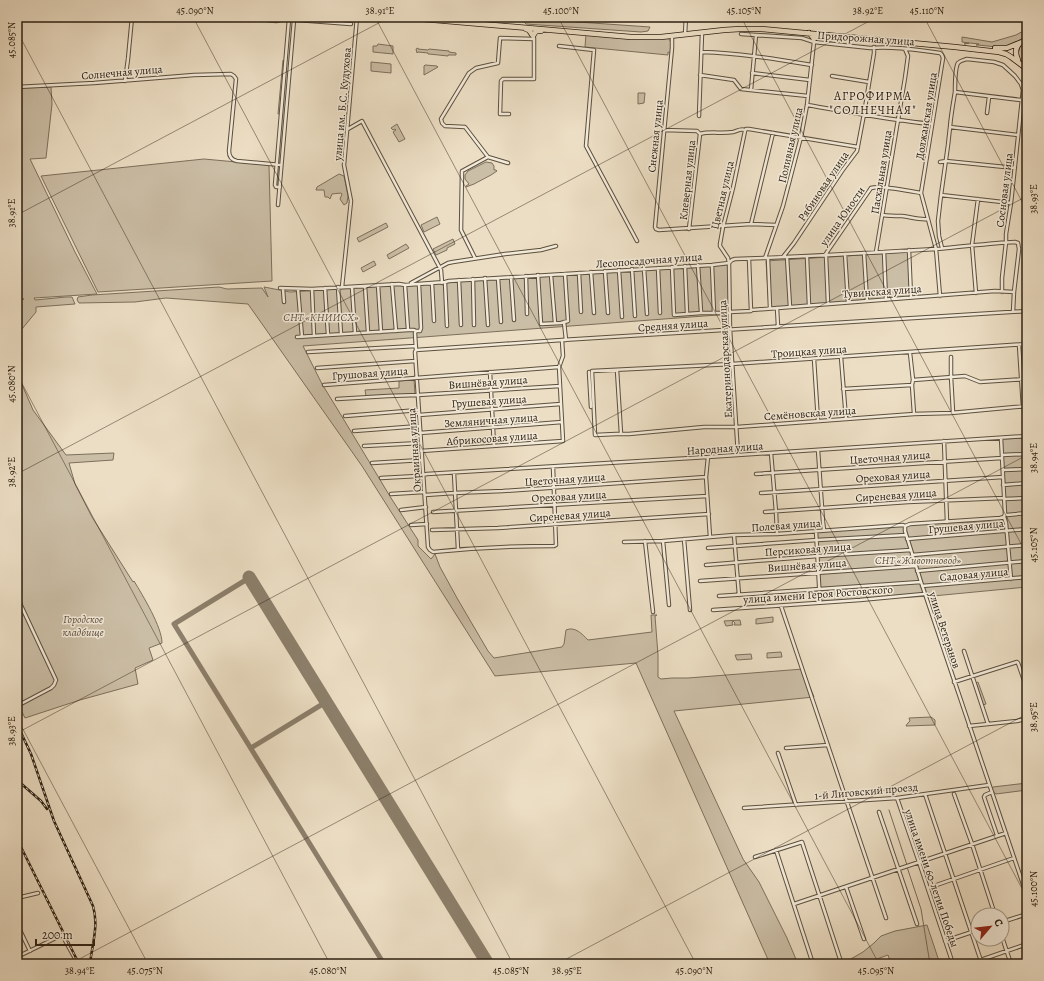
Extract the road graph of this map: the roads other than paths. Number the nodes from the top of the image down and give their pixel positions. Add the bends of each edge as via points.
1 (132, 17) edge
2 (267, 17) edge
3 (357, 17) edge
4 (400, 17) edge
5 (417, 17) edge
6 (480, 17) edge
7 (684, 17) edge
8 (290, 20) junction
9 (294, 20) junction
10 (474, 21) junction
11 (485, 22) junction
12 (351, 24) dead end
13 (511, 27) junction
14 (564, 31) junction
15 (684, 33) junction
16 (702, 33) junction
17 (807, 33) junction
18 (815, 33) junction
19 (741, 34) dead end
20 (822, 34) junction
21 (756, 35) junction
22 (672, 36) junction
23 (534, 37) junction
24 (1025, 40) edge
25 (814, 41) junction
26 (558, 46) dead end
27 (874, 48) junction
28 (905, 49) junction
29 (702, 52) junction
30 (942, 55) joint
31 (754, 56) junction
32 (1020, 63) junction
33 (285, 65) junction
34 (812, 65) junction
35 (290, 66) junction
36 (1027, 66) edge
37 (1027, 69) edge
38 (752, 73) junction
39 (700, 75) junction
40 (832, 76) dead end
41 (810, 80) junction
42 (125, 81) junction
43 (869, 82) junction
44 (17, 87) edge
45 (751, 90) junction
46 (955, 92) junction
47 (808, 96) junction
48 (989, 97) junction
49 (282, 99) junction
50 (287, 99) junction
51 (1021, 100) junction
52 (807, 105) junction
53 (986, 113) dead end
54 (509, 114) dead end
55 (864, 114) junction
56 (699, 116) dead end
57 (898, 121) junction
58 (932, 124) junction
59 (950, 127) junction
60 (348, 129) junction
61 (280, 130) junction
62 (664, 130) junction
63 (746, 130) junction
64 (285, 131) junction
65 (773, 133) junction
66 (700, 134) junction
67 (1018, 135) junction
68 (801, 138) junction
69 (858, 147) junction
70 (278, 152) junction
71 (283, 153) junction
72 (488, 157) junction
73 (946, 161) junction
74 (940, 162) dead end
75 (508, 163) dead end
76 (276, 164) junction
77 (281, 165) junction
78 (1014, 168) junction
79 (280, 188) junction
80 (887, 188) junction
81 (921, 193) junction
82 (941, 195) junction
83 (978, 199) junction
84 (1011, 203) junction
85 (278, 205) dead end
86 (883, 215) junction
87 (928, 219) junction
88 (751, 224) junction
89 (776, 225) junction
90 (723, 227) junction
91 (689, 228) junction
92 (637, 241) dead end
93 (1006, 242) junction
94 (972, 245) junction
95 (556, 246) dead end
96 (942, 248) junction
97 (936, 249) junction
98 (910, 250) junction
99 (876, 252) junction
100 (884, 252) junction
101 (864, 253) junction
102 (845, 254) junction
103 (826, 256) junction
104 (787, 257) junction
105 (807, 257) junction
106 (475, 258) junction
107 (766, 258) junction
108 (783, 258) junction
109 (749, 259) junction
110 (729, 263) junction
111 (712, 264) junction
112 (698, 265) junction
113 (685, 266) junction
114 (672, 267) junction
115 (439, 268) junction
116 (644, 268) junction
117 (658, 268) junction
118 (632, 269) junction
119 (619, 270) junction
120 (605, 271) junction
121 (591, 272) junction
122 (579, 273) junction
123 (565, 274) junction
124 (538, 275) junction
125 (551, 275) junction
126 (526, 276) junction
127 (511, 277) junction
128 (485, 278) junction
129 (498, 278) junction
130 (473, 279) junction
131 (459, 280) junction
132 (444, 282) junction
133 (432, 283) junction
134 (392, 284) junction
135 (409, 284) junction
136 (419, 284) junction
137 (378, 285) junction
138 (405, 285) junction
139 (365, 286) junction
140 (338, 287) junction
141 (342, 287) junction
142 (352, 287) junction
143 (280, 288) dead end
144 (325, 288) junction
145 (284, 289) junction
146 (298, 289) junction
147 (312, 289) junction
148 (1002, 292) junction
149 (1014, 292) junction
150 (976, 293) junction
151 (940, 296) junction
152 (911, 297) junction
153 (886, 300) junction
154 (866, 301) junction
155 (284, 302) dead end
156 (848, 302) junction
157 (828, 303) junction
158 (809, 305) junction
159 (790, 307) junction
160 (770, 308) junction
161 (777, 308) junction
162 (751, 310) junction
163 (1027, 311) edge
164 (581, 312) dead end
165 (1013, 312) junction
166 (594, 313) dead end
167 (608, 313) dead end
168 (660, 313) dead end
169 (687, 313) junction
170 (701, 313) junction
171 (714, 313) junction
172 (730, 313) junction
173 (527, 314) dead end
174 (647, 314) dead end
175 (635, 316) dead end
176 (622, 317) dead end
177 (514, 320) dead end
178 (434, 321) dead end
179 (566, 321) junction
180 (501, 322) dead end
181 (554, 323) junction
182 (460, 325) dead end
183 (474, 325) dead end
184 (488, 325) dead end
185 (447, 326) dead end
186 (778, 326) junction
187 (730, 329) junction
188 (396, 330) junction
189 (408, 330) junction
190 (416, 331) junction
191 (368, 332) junction
192 (381, 332) junction
193 (355, 333) junction
194 (341, 334) junction
195 (328, 335) junction
196 (314, 336) junction
197 (297, 337) dead end
198 (302, 337) junction
199 (564, 340) junction
200 (1027, 344) edge
201 (1019, 345) junction
202 (416, 346) junction
203 (416, 350) junction
204 (308, 352) dead end
205 (910, 353) junction
206 (841, 357) junction
207 (951, 357) dead end
208 (814, 359) junction
209 (415, 362) junction
210 (732, 364) junction
211 (559, 367) junction
212 (317, 368) dead end
213 (617, 370) junction
214 (590, 371) junction
215 (490, 372) junction
216 (416, 377) junction
217 (951, 377) junction
218 (1021, 379) junction
219 (1027, 379) edge
220 (913, 380) junction
221 (324, 385) dead end
222 (912, 385) junction
223 (560, 386) junction
224 (843, 389) junction
225 (490, 390) junction
226 (418, 395) junction
227 (337, 399) dead end
228 (561, 404) junction
229 (1027, 406) edge
230 (591, 407) dead end
231 (1023, 407) junction
232 (492, 409) junction
233 (418, 410) junction
234 (953, 412) junction
235 (914, 414) junction
236 (419, 415) junction
237 (345, 416) dead end
238 (846, 419) junction
239 (818, 421) junction
240 (562, 422) junction
241 (420, 426) junction
242 (737, 427) junction
243 (493, 428) junction
244 (354, 431) dead end
245 (420, 433) junction
246 (621, 434) junction
247 (1027, 436) edge
248 (1001, 438) junction
249 (944, 441) junction
250 (421, 443) junction
251 (364, 446) dead end
252 (494, 446) junction
253 (818, 450) junction
254 (421, 451) junction
255 (771, 453) junction
256 (1027, 454) edge
257 (738, 455) junction
258 (1002, 456) junction
259 (708, 457) junction
260 (422, 460) junction
261 (946, 461) junction
262 (372, 463) dead end
263 (553, 467) junction
264 (1027, 469) edge
265 (1002, 470) junction
266 (819, 471) junction
267 (454, 473) junction
268 (772, 473) junction
269 (756, 474) dead end
270 (424, 475) junction
271 (706, 477) junction
272 (1003, 477) junction
273 (382, 478) dead end
274 (946, 481) junction
275 (1027, 483) edge
276 (1003, 485) junction
277 (554, 487) junction
278 (820, 489) junction
279 (774, 492) junction
280 (425, 493) junction
281 (454, 493) junction
282 (761, 493) dead end
283 (391, 494) dead end
284 (707, 496) junction
285 (1004, 498) junction
286 (1027, 498) edge
287 (946, 500) junction
288 (555, 505) junction
289 (426, 507) junction
290 (822, 508) junction
291 (401, 510) dead end
292 (455, 511) junction
293 (433, 512) dead end
294 (765, 512) dead end
295 (776, 512) junction
296 (1027, 513) edge
297 (709, 514) junction
298 (1005, 515) junction
299 (947, 522) junction
300 (427, 524) junction
301 (556, 524) junction
302 (411, 525) dead end
303 (905, 526) junction
304 (456, 529) junction
305 (1027, 529) edge
306 (432, 530) dead end
307 (824, 530) junction
308 (1006, 530) junction
309 (816, 531) junction
310 (777, 534) junction
311 (734, 535) junction
312 (906, 535) junction
313 (710, 537) junction
314 (684, 539) junction
315 (907, 539) junction
316 (817, 540) junction
317 (645, 541) junction
318 (663, 541) junction
319 (624, 542) dead end
320 (1027, 545) edge
321 (735, 546) junction
322 (1008, 546) junction
323 (708, 548) dead end
324 (458, 549) junction
325 (911, 550) junction
326 (912, 554) junction
327 (818, 556) junction
328 (1027, 561) edge
329 (1009, 562) junction
330 (736, 563) junction
331 (706, 565) dead end
332 (916, 566) junction
333 (917, 570) junction
334 (819, 572) junction
335 (1027, 577) edge
336 (737, 578) junction
337 (1011, 579) junction
338 (700, 581) dead end
339 (921, 582) junction
340 (922, 586) junction
341 (820, 589) junction
342 (924, 594) junction
343 (739, 595) junction
344 (719, 596) dead end
345 (17, 597) edge
346 (820, 602) junction
347 (669, 605) dead end
348 (781, 606) junction
349 (690, 610) dead end
350 (713, 610) dead end
351 (653, 612) dead end
352 (964, 651) dead end
353 (972, 677) junction
354 (954, 682) junction
355 (1027, 689) edge
356 (17, 706) edge
357 (1027, 719) edge
358 (988, 724) junction
359 (969, 726) junction
360 (828, 745) junction
361 (786, 748) dead end
362 (778, 753) dead end
363 (989, 785) junction
364 (991, 793) junction
365 (925, 794) junction
366 (954, 794) dead end
367 (897, 798) junction
368 (847, 801) junction
369 (796, 805) junction
370 (744, 808) dead end
371 (879, 812) dead end
372 (1005, 833) junction
373 (997, 836) junction
374 (972, 844) junction
375 (776, 850) junction
376 (945, 853) junction
377 (755, 857) dead end
378 (1014, 858) junction
379 (919, 862) junction
380 (898, 869) junction
381 (980, 871) junction
382 (873, 878) junction
383 (954, 879) junction
384 (846, 887) junction
385 (928, 888) junction
386 (38, 893) dead end
387 (820, 895) junction
388 (17, 898) edge
389 (1027, 898) edge
390 (794, 904) junction
391 (992, 907) edge
392 (1027, 914) edge
393 (886, 918) dead end
394 (1010, 919) edge
395 (17, 924) edge
396 (916, 924) dead end
397 (970, 929) edge
398 (970, 932) edge
399 (864, 939) dead end
400 (945, 941) junction
401 (1027, 944) edge
402 (976, 947) edge
403 (1006, 947) edge
404 (30, 951) junction
405 (1007, 951) junction
406 (17, 957) edge
407 (981, 960) junction
408 (56, 961) dead end
409 (50, 964) edge
410 (78, 964) edge
411 (813, 964) edge
412 (837, 964) edge
413 (953, 964) edge
414 (969, 964) edge
415 (982, 964) edge
416 (1011, 964) edge

1 - 42 street
2 - 8 street via 267,20
3 - 60 street, улица им. Б.С. Кудухова
4 - 13 highway
5 - 10 highway
6 - 10 street
6 - 11 street
7 - 15 street
8 - 9 street
8 - 33 street
9 - 12 street
9 - 35 street
10 - 11 highway
11 - 15 highway via 631,35
13 - 14 highway
13 - 23 highway via 529,30
14 - 22 highway via 631,37
14 - 23 highway via 538,30
15 - 16 highway
15 - 18 highway via 761,27
15 - 22 highway
16 - 17 highway via 754,29
16 - 29 street
17 - 18 highway
17 - 25 highway via 811,34
18 - 20 highway
18 - 24 highway via 995,48 1007,48
18 - 25 street, Поливная улица
19 - 21 street, Придорожная улица
20 - 25 highway
20 - 32 highway via 1002,52
21 - 25 street, Придорожная улица
21 - 31 street
22 - 62 street, Снежная улица
23 - 54 street via 534,79 503,78 501,81 500,114
23 - 72 street via 500,38 498,62 468,73 441,119 445,126 465,127
24 - 32 highway via 1016,50
25 - 27 street, Придорожная улица
25 - 34 street, Поливная улица
26 - 92 street via 594,50 586,146
27 - 28 street, Придорожная улица
27 - 43 street, Рябиновая улица
28 - 30 street, Придорожная улица
28 - 57 street, Пасхальная улица via 908,56
29 - 31 street
29 - 39 street
30 - 58 street, Должанская улица
31 - 34 street
31 - 38 street
32 - 36 highway
32 - 37 highway
33 - 35 street
33 - 49 street
34 - 41 street, Поливная улица
35 - 50 street
38 - 41 street
38 - 45 street
39 - 45 street via 734,80 741,89
39 - 56 street
40 - 43 street
41 - 47 street, Поливная улица
42 - 44 street, Солнечная улица
42 - 76 street, Солнечная улица via 178,76 234,76 236,79 229,155 235,161
43 - 55 street, Рябиновая улица
45 - 47 street
46 - 48 street
46 - 51 street, Сосновая улица via 958,63 964,59 1000,63 1016,76 1021,84
46 - 59 street
47 - 52 street, Поливная улица
48 - 51 street
48 - 53 street
49 - 50 street
49 - 61 street
50 - 64 street
51 - 67 street, Сосновая улица
52 - 55 street
52 - 68 street, Поливная улица
55 - 57 street
55 - 69 street, Рябиновая улица
57 - 58 street
57 - 80 street, Пасхальная улица
58 - 81 street, Должанская улица
59 - 67 street
59 - 73 street
60 - 115 street via 362,121
60 - 141 street, улица им. Б.С. Кудухова via 344,165 351,201
61 - 64 street
61 - 70 street
62 - 66 street via 698,131
62 - 91 street, Снежная улица via 655,227 659,230
63 - 65 street
63 - 66 street
63 - 90 street, Цветная улица
64 - 71 street
65 - 68 street
65 - 88 street
66 - 91 street, Клеверная улица
67 - 78 street, Сосновая улица
68 - 69 street
68 - 89 street, Поливная улица
69 - 108 street, Рябиновая улица
70 - 71 street
70 - 76 street
71 - 77 street
72 - 75 street
72 - 106 street via 462,171 461,230
73 - 74 street
73 - 78 street
73 - 82 street
76 - 77 street
76 - 79 street via 275,185
77 - 79 street
78 - 84 street, Сосновая улица
79 - 85 street
80 - 81 street, улица Юности
80 - 86 street, Пасхальная улица
80 - 103 street, улица Юности via 871,188
81 - 87 street, Должанская улица
82 - 83 street
82 - 96 street via 938,221
83 - 84 street
83 - 94 street
84 - 93 street, Сосновая улица
86 - 87 street
86 - 99 street, Пасхальная улица
87 - 97 street, Должанская улица
88 - 89 street
88 - 90 street
89 - 107 street, Поливная улица
90 - 91 street
90 - 110 street, Цветная улица via 720,246
93 - 94 street, Лесопосадочная улица
93 - 148 street, Сосновая улица
93 - 149 street, Лесопосадочная улица via 1018,243 1019,249
94 - 96 street, Лесопосадочная улица
94 - 150 street
95 - 106 street
96 - 97 street, Лесопосадочная улица
97 - 98 street, Лесопосадочная улица
97 - 151 street, Должанская улица
98 - 100 street, Лесопосадочная улица
98 - 152 street
99 - 100 street, Лесопосадочная улица
99 - 101 street, Лесопосадочная улица
100 - 153 street
101 - 102 street, Лесопосадочная улица
101 - 154 street
102 - 103 street, Лесопосадочная улица
102 - 156 street
103 - 105 street, Лесопосадочная улица
103 - 157 street
104 - 105 street, Лесопосадочная улица
104 - 108 street, Лесопосадочная улица
104 - 159 street
105 - 158 street
106 - 115 street via 453,262
107 - 108 street, Лесопосадочная улица
107 - 109 street, Лесопосадочная улица
107 - 160 street
109 - 110 street, Лесопосадочная улица via 735,259
109 - 162 street
110 - 111 street, Лесопосадочная улица
110 - 172 street, Екатеринодарская улица
111 - 112 street, Лесопосадочная улица
111 - 171 street
112 - 113 street, Лесопосадочная улица
112 - 170 street
113 - 114 street, Лесопосадочная улица
113 - 169 street
114 - 117 street, Лесопосадочная улица
114 - 169 street, Тувинская улица via 674,315
115 - 132 street
115 - 135 street
116 - 117 street, Лесопосадочная улица
116 - 118 street, Лесопосадочная улица
116 - 174 street
117 - 168 street
118 - 119 street, Лесопосадочная улица
118 - 175 street
119 - 120 street, Лесопосадочная улица
119 - 176 street
120 - 121 street, Лесопосадочная улица
120 - 167 street
121 - 122 street, Лесопосадочная улица
121 - 166 street
122 - 123 street, Лесопосадочная улица
122 - 164 street
123 - 125 street, Лесопосадочная улица
123 - 179 street
124 - 125 street, Лесопосадочная улица
124 - 126 street, Лесопосадочная улица
124 - 181 street via 541,324
125 - 181 street
126 - 127 street, Лесопосадочная улица
126 - 173 street
127 - 129 street, Лесопосадочная улица
127 - 177 street
128 - 129 street, Лесопосадочная улица
128 - 130 street, Лесопосадочная улица
128 - 184 street
129 - 180 street
130 - 131 street, Лесопосадочная улица
130 - 183 street
131 - 132 street, Лесопосадочная улица
131 - 182 street
132 - 133 street, Лесопосадочная улица
132 - 185 street
133 - 136 street, Лесопосадочная улица
133 - 178 street
134 - 137 street, Лесопосадочная улица
134 - 138 street, Лесопосадочная улица
134 - 188 street
135 - 136 street, Лесопосадочная улица
135 - 138 street, Лесопосадочная улица
136 - 190 street via 421,328 420,331
137 - 139 street, Лесопосадочная улица
137 - 192 street
138 - 189 street
139 - 142 street, Лесопосадочная улица
139 - 191 street
140 - 141 street, Лесопосадочная улица
140 - 144 street, Лесопосадочная улица
140 - 194 street
141 - 142 street, Лесопосадочная улица
142 - 193 street
143 - 145 street, Лесопосадочная улица
144 - 147 street, Лесопосадочная улица
144 - 195 street
145 - 146 street, Лесопосадочная улица
145 - 155 street
146 - 147 street, Лесопосадочная улица
146 - 198 street
147 - 196 street
148 - 149 street, Тувинская улица
148 - 150 street, Тувинская улица
149 - 165 street
150 - 151 street, Тувинская улица
151 - 152 street, Тувинская улица
152 - 153 street, Тувинская улица
153 - 154 street, Тувинская улица
154 - 156 street, Тувинская улица
156 - 157 street, Тувинская улица
157 - 158 street, Тувинская улица
158 - 159 street, Тувинская улица
159 - 161 street, Тувинская улица
160 - 161 street, Тувинская улица
160 - 162 street, Тувинская улица
161 - 186 street
162 - 172 street, Тувинская улица
163 - 165 street, Средняя улица
165 - 186 street, Средняя улица
169 - 170 street, Тувинская улица
170 - 171 street, Тувинская улица
171 - 172 street, Тувинская улица
172 - 187 street, Екатеринодарская улица
179 - 181 street
179 - 199 street
186 - 187 street, Средняя улица
187 - 199 street, Средняя улица
187 - 210 street, Екатеринодарская улица
188 - 189 street
188 - 192 street
189 - 190 street
190 - 202 street, Окраинная улица
191 - 192 street
191 - 193 street
193 - 194 street
194 - 195 street
195 - 196 street
196 - 198 street
197 - 198 street
199 - 203 street, Средняя улица
199 - 211 street
200 - 201 street, Троицкая улица
201 - 205 street, Троицкая улица
201 - 218 street
202 - 203 street, Окраинная улица
202 - 204 street
203 - 209 street, Окраинная улица
205 - 206 street, Троицкая улица
205 - 220 street
206 - 208 street, Троицкая улица
206 - 224 street
207 - 217 street
208 - 210 street, Троицкая улица
208 - 239 street
209 - 212 street
209 - 216 street, Окраинная улица
210 - 213 street, Троицкая улица
210 - 242 street, Екатеринодарская улица
211 - 215 street
211 - 223 street
213 - 214 street, Троицкая улица
213 - 246 street
214 - 230 street
214 - 246 street, Семёновская улица via 594,435
215 - 216 street
215 - 225 street
216 - 221 street, Грушовая улица
216 - 226 street, Окраинная улица
217 - 218 street via 965,376 980,382
217 - 220 street
217 - 234 street
218 - 219 street
218 - 231 street
220 - 222 street
222 - 224 street
222 - 235 street
223 - 225 street, Вишнёвая улица
223 - 228 street
224 - 238 street
225 - 226 street, Вишнёвая улица
225 - 232 street
226 - 227 street
226 - 233 street, Окраинная улица
228 - 232 street, Грушевая улица
228 - 240 street
229 - 231 street, Семёновская улица
231 - 234 street, Семёновская улица
232 - 236 street, Грушевая улица
232 - 243 street
233 - 236 street, Окраинная улица
233 - 237 street
234 - 235 street, Семёновская улица
235 - 238 street, Семёновская улица
236 - 241 street, Окраинная улица
238 - 239 street, Семёновская улица
239 - 242 street, Семёновская улица
240 - 243 street, Земляничная улица
240 - 252 street, Абрикосовая улица via 563,441
241 - 244 street
241 - 245 street, Окраинная улица
242 - 246 street, Семёновская улица
242 - 257 street, Екатеринодарская улица
243 - 245 street, Земляничная улица
243 - 252 street
245 - 250 street, Окраинная улица
247 - 248 street, Народная улица
248 - 249 street, Народная улица
248 - 258 street
249 - 253 street, Народная улица
249 - 261 street
250 - 251 street
250 - 254 street, Окраинная улица
252 - 254 street, Абрикосовая улица
253 - 255 street, Народная улица
253 - 266 street
254 - 260 street, Окраинная улица
255 - 257 street, Народная улица
255 - 268 street
256 - 258 street
257 - 259 street, Народная улица
258 - 261 street, Цветочная улица
258 - 265 street
259 - 263 street, Народная улица
259 - 271 street
260 - 262 street
260 - 270 street, Окраинная улица
261 - 266 street, Цветочная улица
261 - 274 street
263 - 267 street, Народная улица
263 - 277 street
264 - 265 street
265 - 272 street
266 - 268 street, Цветочная улица
266 - 278 street
267 - 270 street, Народная улица
267 - 281 street
268 - 269 street, Цветочная улица
268 - 279 street
270 - 273 street
270 - 280 street, Окраинная улица
271 - 277 street, Цветочная улица
271 - 284 street
272 - 274 street, Ореховая улица
272 - 276 street
274 - 278 street, Ореховая улица
274 - 287 street
275 - 276 street
276 - 285 street
277 - 281 street, Цветочная улица
277 - 288 street
278 - 279 street, Ореховая улица
278 - 290 street
279 - 282 street, Ореховая улица
279 - 295 street
280 - 281 street, Цветочная улица
280 - 283 street, Цветочная улица
280 - 289 street, Окраинная улица
281 - 292 street
284 - 288 street, Ореховая улица
284 - 297 street
285 - 286 street
285 - 287 street, Сиреневая улица
285 - 298 street
287 - 290 street, Сиреневая улица
287 - 299 street
288 - 292 street, Ореховая улица
288 - 301 street
289 - 291 street
289 - 300 street, Окраинная улица
290 - 295 street, Сиреневая улица
290 - 307 street
292 - 293 street, Ореховая улица
292 - 304 street
294 - 295 street, Сиреневая улица
295 - 310 street
296 - 298 street, Полевая улица
297 - 301 street, Сиреневая улица
297 - 313 street
298 - 299 street, Полевая улица via 1000,518
298 - 308 street
299 - 303 street, Полевая улица
300 - 302 street
300 - 324 street, Окраинная улица via 430,550 433,552
301 - 304 street, Сиреневая улица
301 - 324 street via 554,546
303 - 307 street, Полевая улица
303 - 312 street
304 - 306 street, Сиреневая улица
304 - 324 street
305 - 308 street, Грушевая улица
307 - 309 street, Полевая улица
308 - 315 street, Грушевая улица
308 - 322 street
309 - 310 street, Полевая улица
309 - 316 street
310 - 311 street, Полевая улица
311 - 313 street, Полевая улица
311 - 321 street
312 - 315 street
312 - 316 street
313 - 314 street, Полевая улица
314 - 318 street, Полевая улица
314 - 349 street
315 - 325 street
316 - 321 street
316 - 327 street
317 - 318 street, Полевая улица
317 - 319 street, Полевая улица
317 - 351 street
318 - 347 street
320 - 322 street
321 - 323 street
321 - 330 street
322 - 326 street
322 - 329 street
325 - 326 street
325 - 327 street, Персиковая улица
326 - 332 street
327 - 330 street, Персиковая улица
327 - 334 street
328 - 329 street
329 - 333 street
329 - 337 street
330 - 331 street, Персиковая улица
330 - 336 street
332 - 333 street
332 - 334 street, Вишнёвая улица
333 - 339 street
334 - 336 street, Вишнёвая улица
334 - 341 street
335 - 337 street, Садовая улица
336 - 338 street, Вишнёвая улица
336 - 343 street
337 - 340 street, Садовая улица
339 - 340 street
339 - 341 street
340 - 342 street, улица Ветеранов
340 - 354 street, улица Ветеранов
341 - 343 street
341 - 346 street
342 - 346 street, улица имени Героя Ростовского
342 - 363 street, улица Ветеранов
343 - 344 street
345 - 356 street via 56,680 51,688
346 - 348 street, улица имени Героя Ростовского
348 - 350 street, улица имени Героя Ростовского
348 - 360 street
352 - 353 street
353 - 354 street
353 - 355 street via 1018,662
353 - 358 street
354 - 359 street, улица Ветеранов
357 - 358 street
358 - 359 street
359 - 363 street, улица Ветеранов
360 - 361 street
360 - 368 street
362 - 369 street
363 - 364 street, улица Ветеранов
363 - 365 street, 1-й Лиговский проезд
364 - 372 street, улица Ветеранов
364 - 373 street via 984,797
365 - 367 street, 1-й Лиговский проезд
365 - 376 street
366 - 374 street
367 - 368 street, 1-й Лиговский проезд
367 - 379 street, улица имени 60-летия Победы
368 - 369 street, 1-й Лиговский проезд
368 - 382 street
369 - 370 street, 1-й Лиговский проезд
371 - 380 street, 1-й Лиговский проезд
372 - 373 street
372 - 378 street, улица Ветеранов
373 - 374 street
374 - 376 street
374 - 381 street
375 - 377 street
375 - 387 street via 802,842
375 - 390 street
376 - 379 street
376 - 383 street
378 - 381 street
378 - 389 street, улица Ветеранов
379 - 380 street
379 - 385 street, улица имени 60-летия Победы
380 - 382 street
380 - 396 street, 1-й Лиговский проезд
381 - 383 street
381 - 391 street
382 - 384 street
382 - 393 street
383 - 385 street
383 - 397 street
384 - 387 street
384 - 399 street
385 - 400 street, улица имени 60-летия Победы
386 - 388 street
387 - 390 street
387 - 412 street via 841,962
390 - 411 street
392 - 394 street
395 - 404 street
398 - 400 street
400 - 413 street, улица имени 60-летия Победы
401 - 405 street
402 - 407 street
403 - 405 street
404 - 406 street
404 - 410 street via 62,935
405 - 407 street
405 - 416 street
407 - 414 street
407 - 415 street
408 - 409 street

